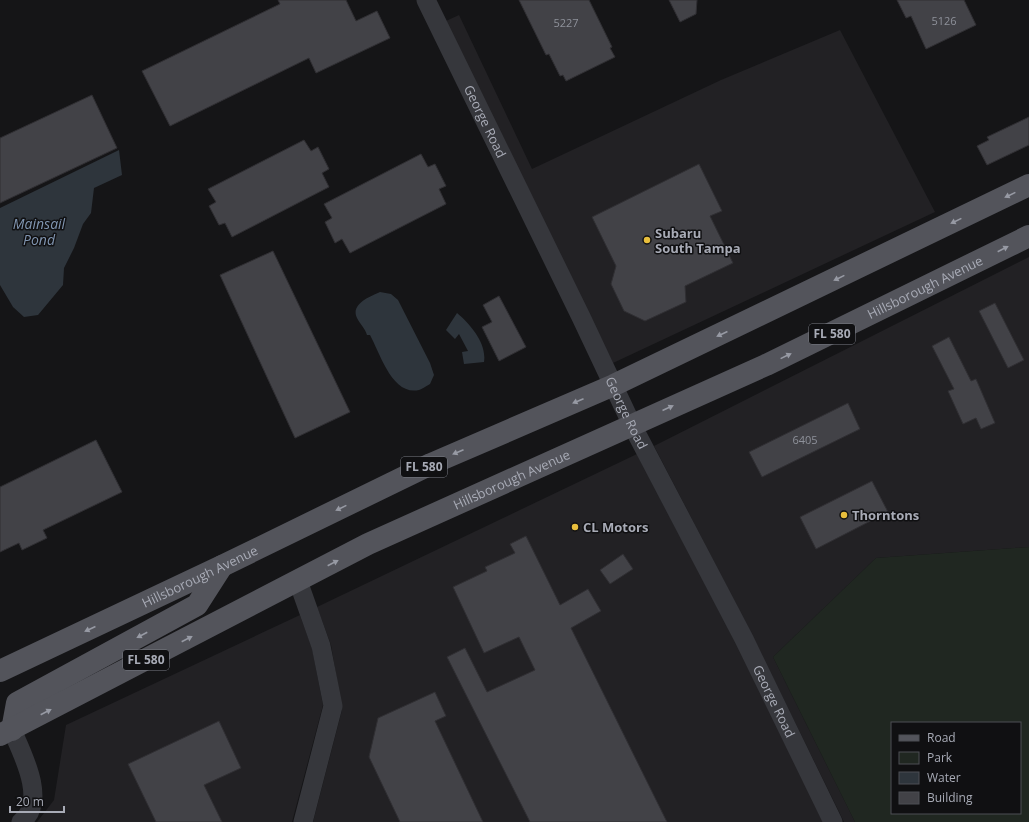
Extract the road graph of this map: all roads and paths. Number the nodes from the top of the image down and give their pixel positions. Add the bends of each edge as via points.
1 (426, 0) edge
2 (1029, 185) edge
3 (1029, 236) edge
4 (614, 385) junction
5 (632, 424) junction
6 (222, 566) junction
7 (298, 581) junction
8 (0, 671) edge
9 (6, 732) edge
10 (21, 822) edge
11 (303, 822) edge
12 (833, 822) edge

1 - 4 street, George Road
2 -> 4 main road, Hillsborough Avenue / FL 580
5 -> 3 main road, Hillsborough Avenue / FL 580 via 780,359
4 - 5 street, George Road
4 -> 6 main road, Hillsborough Avenue / FL 580 via 431,464
7 -> 5 main road, Hillsborough Avenue / FL 580 via 381,538
5 - 12 street, George Road via 744,639
6 -> 8 main road, Hillsborough Avenue / FL 580
6 -> 9 main road via 197,605 17,703
9 -> 7 main road, Hillsborough Avenue / FL 580
7 - 11 street via 321,646 332,706
9 - 10 street via 30,772 32,801 26,818

